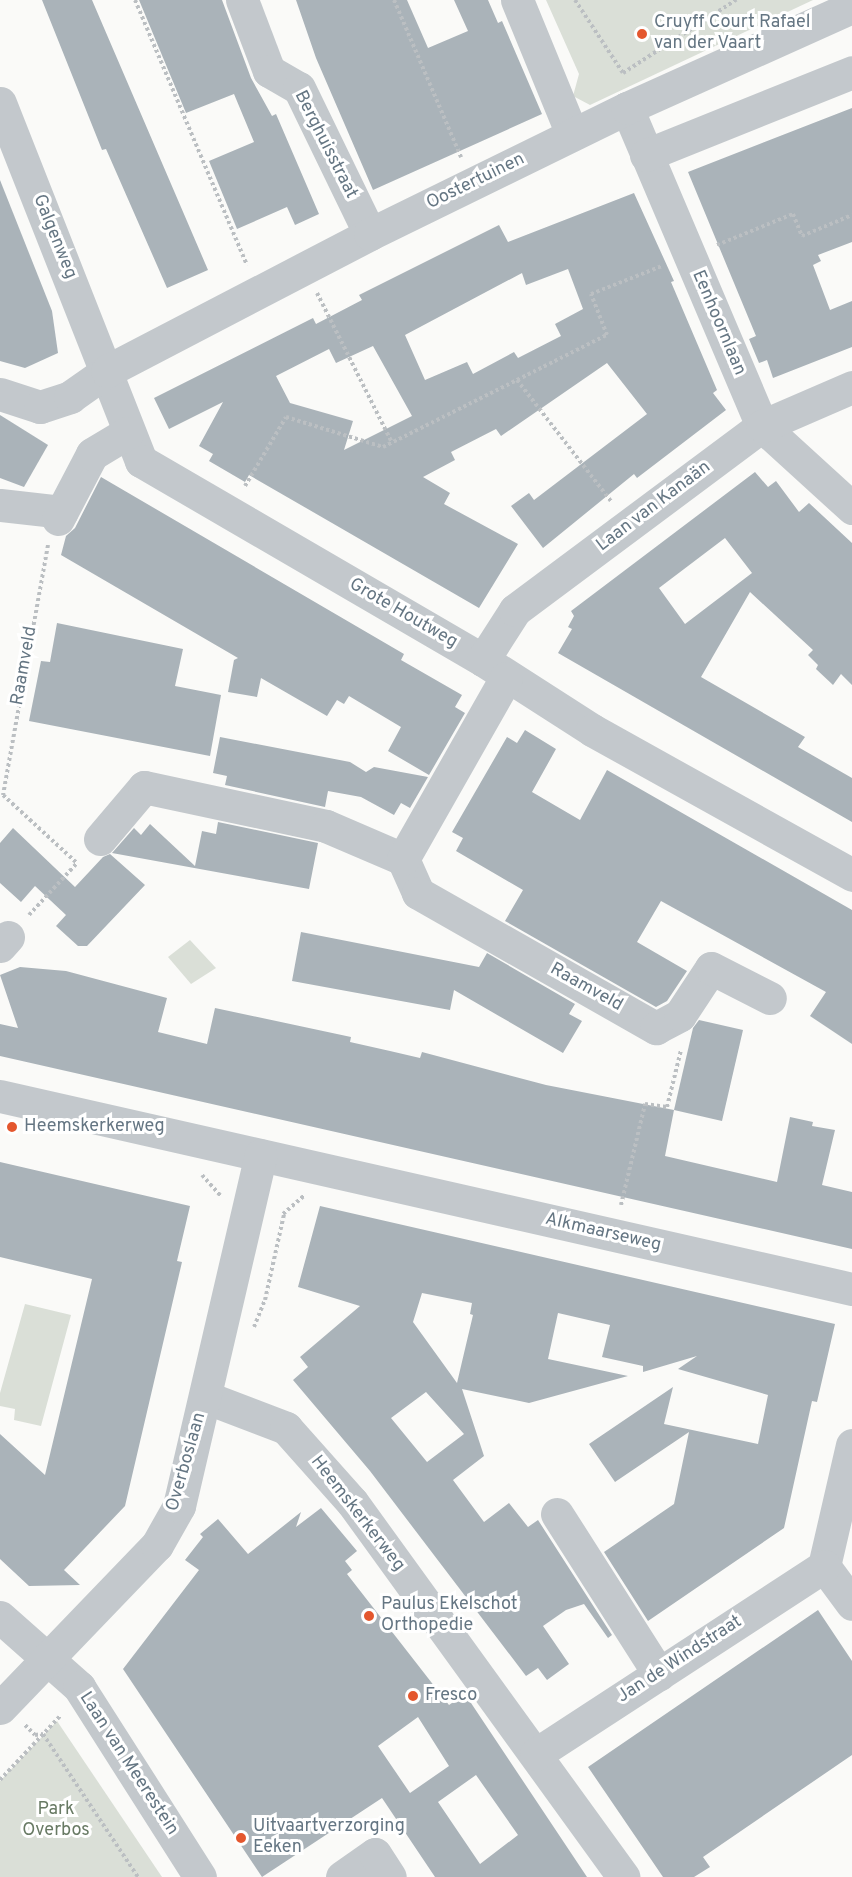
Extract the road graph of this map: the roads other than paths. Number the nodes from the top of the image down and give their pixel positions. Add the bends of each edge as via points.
1 (242, 0) edge
2 (517, 0) edge
3 (847, 5) edge
4 (852, 72) edge
5 (0, 103) edge
6 (627, 108) junction
7 (572, 134) junction
8 (646, 155) junction
9 (370, 234) junction
10 (107, 371) junction
11 (852, 387) edge
12 (0, 394) edge
13 (762, 426) junction
14 (127, 433) junction
15 (0, 505) edge
16 (852, 508) edge
17 (494, 669) junction
18 (100, 839) road end
19 (403, 859) junction
20 (852, 875) edge
21 (770, 998) dead end
22 (0, 1096) edge
23 (248, 1153) junction
24 (852, 1289) edge
25 (205, 1396) junction
26 (852, 1446) edge
27 (557, 1514) dead end
28 (824, 1566) junction
29 (852, 1604) edge
30 (0, 1617) edge
31 (47, 1659) junction
32 (659, 1674) junction
33 (0, 1708) edge
34 (536, 1754) junction
35 (200, 1877) edge
36 (342, 1877) edge
37 (390, 1877) edge
38 (623, 1877) edge

1 - 9 street, Berghuisstraat via 269,72 299,88
2 - 7 street
3 - 6 street, Oostertuinen
4 - 8 street
5 - 10 street, Galgenweg
6 - 7 street, Oostertuinen
6 - 8 street, Eenhoornlaan
7 - 9 street, Oostertuinen
8 - 13 street, Eenhoornlaan
9 - 10 street, Oostertuinen
10 - 12 street via 70,397 40,407
10 - 14 street, Grote Houtweg
11 - 13 street, Laan van Kanaän
13 - 16 street, Eenhoornlaan
13 - 17 street, Laan van Kanaän via 515,610
14 - 15 street via 93,454 60,516
14 - 17 street, Grote Houtweg via 141,461
17 - 19 street
17 - 20 street, Grote Houtweg
18 - 19 street via 144,787 326,826
19 - 21 street, Raamveld via 418,893 656,1028 680,1015 711,968
22 - 23 street, Alkmaarseweg
23 - 24 street, Alkmaarseweg
23 - 25 street, Overboslaan
25 - 31 street, Overboslaan via 179,1506 157,1545
25 - 34 street, Heemskerkerweg via 286,1428 352,1502
26 - 28 street
27 - 32 street
28 - 29 street
28 - 32 street, Jan de Windstraat
30 - 31 street, Laan van Meerestein
31 - 33 street, Overboslaan
31 - 35 street, Laan van Meerestein via 79,1687
32 - 34 street, Jan de Windstraat
34 - 38 street, Heemskerkerweg
36 - 37 street via 375,1854

